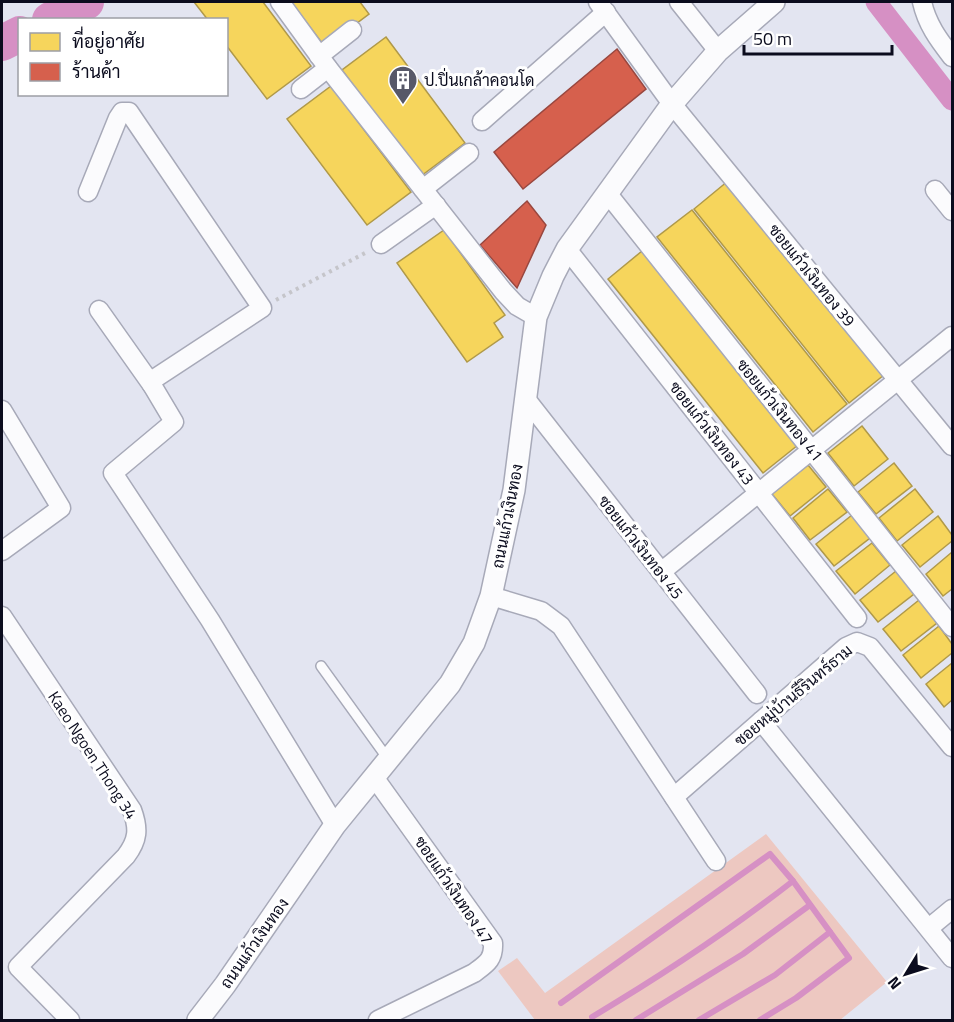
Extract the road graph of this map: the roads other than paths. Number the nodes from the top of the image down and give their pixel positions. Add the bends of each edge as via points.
1 (280, 2) edge
2 (679, 2) edge
3 (774, 2) edge
4 (922, 2) edge
5 (602, 7) edge
6 (352, 30) dead end
7 (718, 51) junction
8 (952, 57) edge
9 (324, 62) junction
10 (301, 89) dead end
11 (672, 104) junction
12 (482, 121) dead end
13 (469, 153) dead end
14 (423, 189) junction
15 (935, 190) dead end
16 (88, 192) dead end
17 (608, 194) junction
18 (436, 205) junction
19 (952, 211) edge
20 (381, 244) road end
21 (567, 249) junction
22 (99, 310) dead end
23 (536, 317) junction
24 (952, 336) edge
25 (898, 380) junction
26 (152, 385) junction
27 (526, 399) junction
28 (2, 410) edge
29 (952, 446) edge
30 (812, 450) junction
31 (759, 493) junction
32 (2, 551) edge
33 (661, 572) junction
34 (492, 596) junction
35 (857, 618) dead end
36 (4, 623) edge
37 (952, 627) edge
38 (321, 666) dead end
39 (757, 694) dead end
40 (761, 721) junction
41 (952, 747) edge
42 (388, 759) junction
43 (374, 777) junction
44 (674, 796) junction
45 (335, 825) junction
46 (716, 861) dead end
47 (952, 909) edge
48 (929, 928) junction
49 (952, 958) edge
50 (70, 1020) edge
51 (198, 1020) edge
52 (378, 1020) edge

1 - 9 street
2 - 7 street
3 - 7 street, ถนนแก้วเงินทอง
4 - 8 street via 930,28
5 - 11 street, ซอยแก้วเงินทอง 39
5 - 12 street
6 - 9 street
7 - 11 street, ถนนแก้วเงินทอง
9 - 10 street
9 - 14 street
11 - 17 street, ถนนแก้วเงินทอง
11 - 25 street, ซอยแก้วเงินทอง 39
13 - 14 street
14 - 18 street
15 - 19 street
16 - 26 street via 118,118 122,112 129,112 262,308 154,379
17 - 21 street, ถนนแก้วเงินทอง
17 - 30 street, ซอยแก้วเงินทอง 41
18 - 20 street
18 - 23 street via 517,306
21 - 23 street, ถนนแก้วเงินทอง
21 - 31 street, ซอยแก้วเงินทอง 43
22 - 26 street
23 - 27 street, ถนนแก้วเงินทอง
24 - 25 street
25 - 29 street, ซอยแก้วเงินทอง 39
25 - 30 street
26 - 45 street via 174,422 113,472 210,620
27 - 33 street, ซอยแก้วเงินทอง 45
27 - 34 street, ถนนแก้วเงินทอง via 514,490
28 - 32 street via 62,508
30 - 31 street
30 - 37 street, ซอยแก้วเงินทอง 41
31 - 33 street
31 - 35 street, ซอยแก้วเงินทอง 43
33 - 39 street, ซอยแก้วเงินทอง 45
34 - 42 street, ถนนแก้วเงินทอง via 474,643 450,684
34 - 44 street via 540,611 561,626
36 - 50 street, Kaeo Ngoen Thong 34 via 132,810 137,823 135,845 126,856 18,968
38 - 42 lane
40 - 41 street, ซอยหมู่บ้านธีรินทร์ธาม via 846,647 857,642 870,647
40 - 44 street, ซอยหมู่บ้านธีรินทร์ธาม
40 - 48 street
42 - 43 street, ถนนแก้วเงินทอง
43 - 45 street, ถนนแก้วเงินทอง
43 - 52 street, ซอยแก้วเงินทอง 47 via 493,943 494,953 474,973
44 - 46 street
45 - 51 street, ถนนแก้วเงินทอง
47 - 48 street
48 - 49 street

